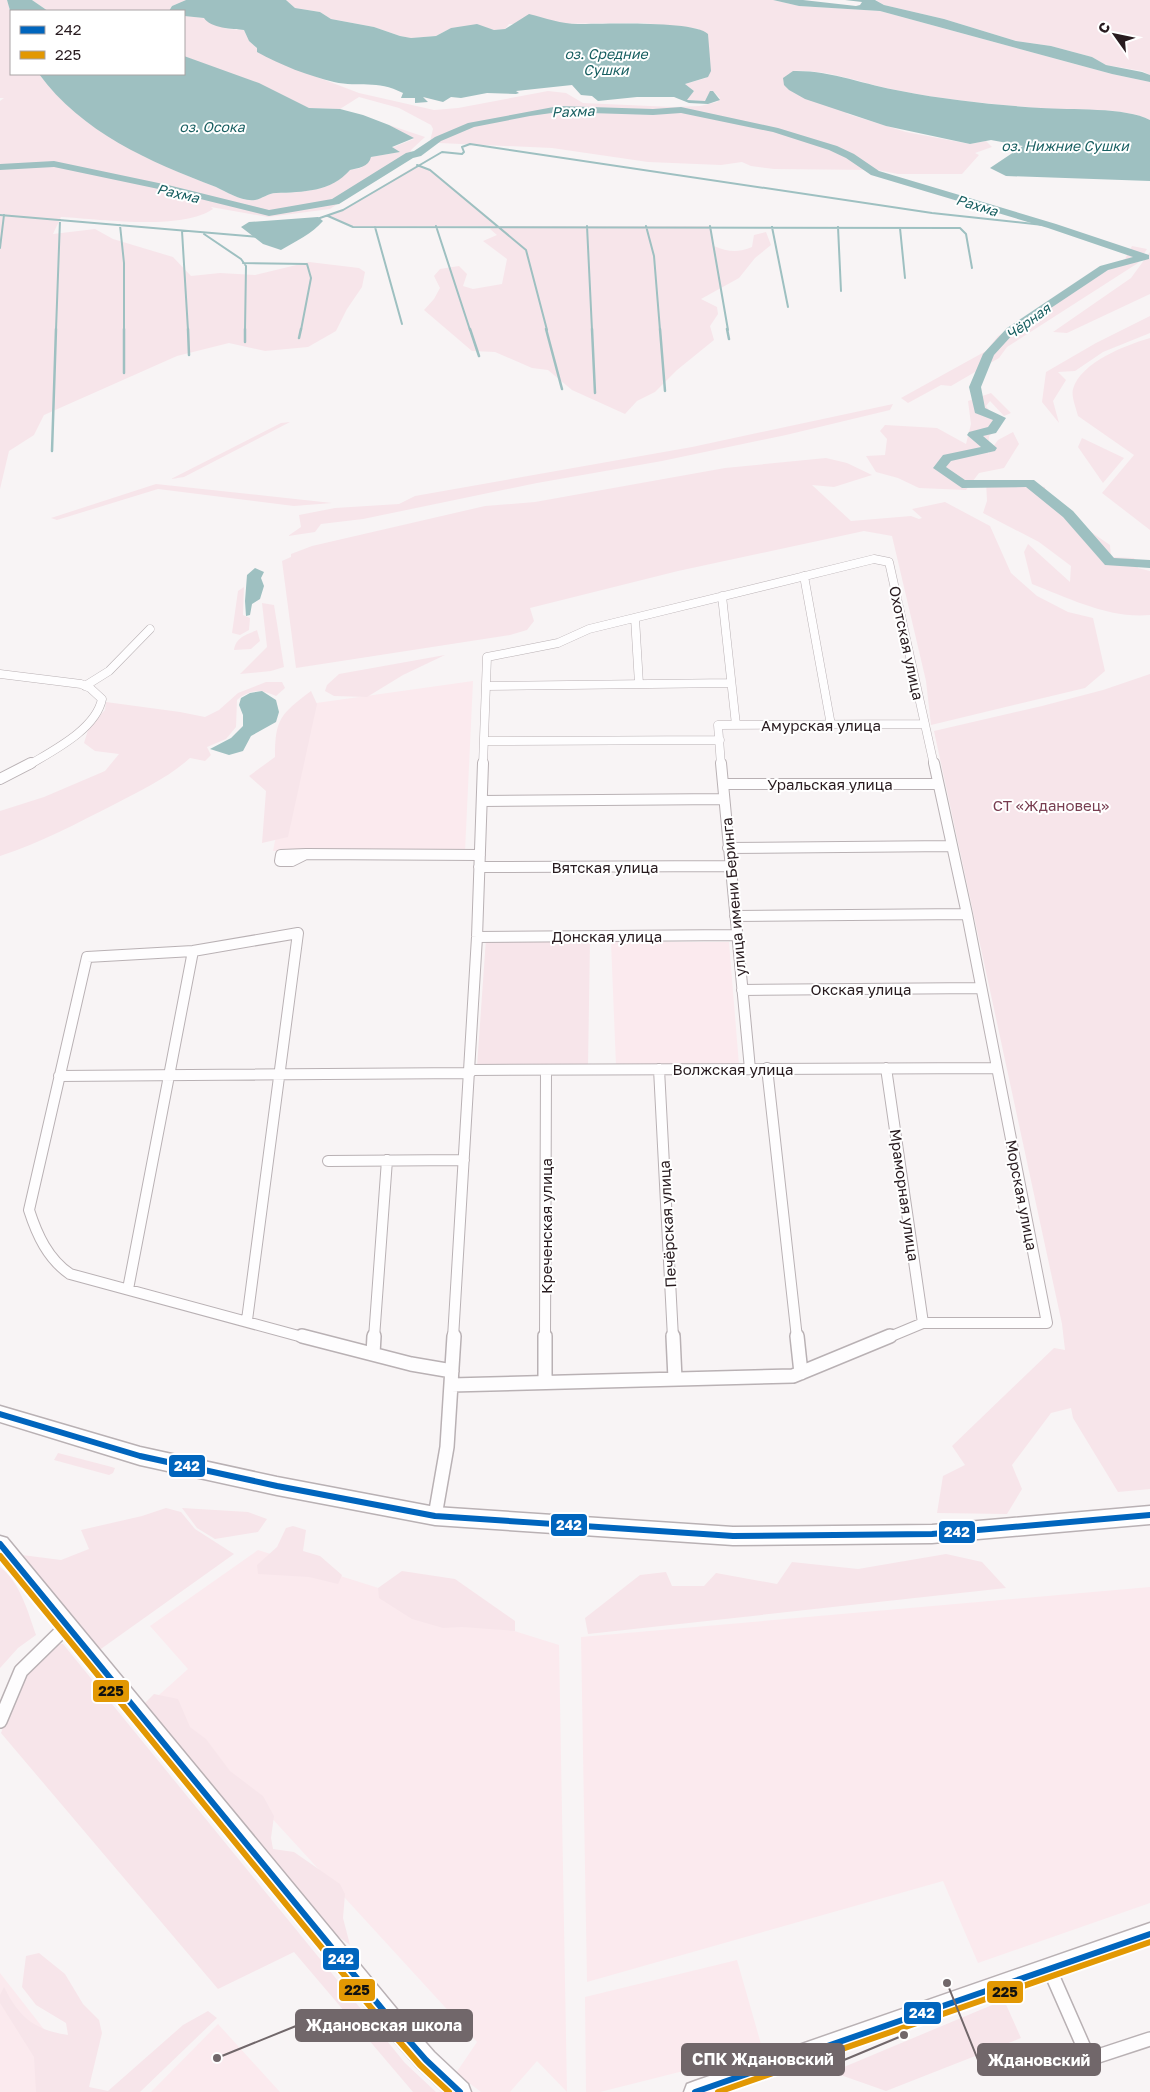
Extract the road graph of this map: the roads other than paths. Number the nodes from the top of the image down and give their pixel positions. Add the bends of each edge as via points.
1 (804, 576) junction
2 (722, 596) junction
3 (635, 618) junction
4 (150, 629) dead end
5 (0, 674) edge
6 (731, 683) junction
7 (639, 684) junction
8 (486, 686) junction
9 (88, 687) junction
10 (924, 724) junction
11 (718, 725) joint
12 (736, 725) junction
13 (831, 725) junction
14 (720, 740) junction
15 (484, 741) junction
16 (0, 779) edge
17 (723, 784) junction
18 (938, 784) junction
19 (724, 799) junction
20 (482, 801) junction
21 (952, 846) junction
22 (728, 848) junction
23 (306, 854) dead end
24 (480, 855) junction
25 (730, 866) junction
26 (480, 867) junction
27 (967, 914) junction
28 (735, 916) junction
29 (737, 935) junction
30 (477, 937) junction
31 (193, 951) junction
32 (981, 988) junction
33 (742, 990) junction
34 (750, 1068) junction
35 (767, 1068) junction
36 (886, 1068) junction
37 (996, 1068) junction
38 (659, 1069) junction
39 (546, 1070) junction
40 (470, 1072) junction
41 (281, 1074) junction
42 (169, 1075) junction
43 (59, 1076) junction
44 (328, 1160) dead end
45 (386, 1160) junction
46 (464, 1160) junction
47 (128, 1289) junction
48 (247, 1320) junction
49 (923, 1323) junction
50 (373, 1354) junction
51 (452, 1371) junction
52 (801, 1373) junction
53 (675, 1379) junction
54 (545, 1382) junction
55 (451, 1385) junction
56 (0, 1414) edge
57 (1150, 1515) edge
58 (435, 1516) junction
59 (0, 1544) edge
60 (66, 1627) junction
61 (0, 1722) edge
62 (1150, 1934) edge
63 (1049, 1968) junction
64 (1150, 2039) edge
65 (460, 2092) edge
66 (695, 2092) edge

1 - 2 street
1 - 10 street, Охотская улица via 874,559 889,562
1 - 13 street
2 - 3 street
2 - 6 street
3 - 7 street
3 - 8 street via 589,629 558,643 487,657
4 - 9 street via 109,671
5 - 9 street
6 - 7 street
6 - 12 street
7 - 8 street
8 - 15 street
9 - 16 street via 102,699 100,710 85,725 24,769
10 - 13 street, Амурская улица
10 - 18 street, Охотская улица
11 - 12 street, Амурская улица
11 - 14 street, улица имени Беринга
12 - 13 street, Амурская улица
14 - 15 street
14 - 17 street, улица имени Беринга
15 - 20 street
17 - 18 street, Уральская улица
17 - 19 street, улица имени Беринга
18 - 21 street, Охотская улица
19 - 20 street
19 - 22 street, улица имени Беринга
20 - 24 street
21 - 22 street
21 - 27 street, Охотская улица
22 - 25 street, улица имени Беринга
23 - 24 street
24 - 26 street
25 - 26 street, Вятская улица
25 - 28 street, улица имени Беринга
26 - 30 street
27 - 28 street
27 - 32 street, Морская улица
28 - 29 street, улица имени Беринга
29 - 30 street, Донская улица
29 - 33 street, улица имени Беринга
30 - 40 street
31 - 41 street via 298,933
31 - 42 street
31 - 43 street via 87,957
32 - 33 street, Окская улица
32 - 37 street, Морская улица
33 - 34 street, улица имени Беринга
34 - 35 street, Волжская улица
34 - 38 street, Волжская улица
35 - 36 street, Волжская улица
35 - 52 street
36 - 37 street, Волжская улица
36 - 49 street, Мраморная улица
37 - 49 street, Морская улица via 1048,1323
38 - 39 street, Волжская улица
38 - 53 street, Печёрская улица
39 - 40 street, Волжская улица
39 - 54 street, Креченская улица
40 - 41 street, Волжская улица
40 - 46 street
41 - 42 street, Волжская улица
41 - 48 street
42 - 43 street, Волжская улица
42 - 47 street
43 - 47 street via 29,1210 31,1218 56,1264 62,1269
44 - 45 street
45 - 46 street
45 - 50 street
46 - 51 street
47 - 48 street
48 - 50 street
49 - 52 street
50 - 51 street
51 - 55 street
52 - 53 street via 793,1376
53 - 54 street
54 - 55 street
55 - 58 street via 447,1447
56 - 58 main road via 140,1456
57 - 58 main road via 932,1534 742,1536
59 - 60 street
60 - 61 street via 21,1671
60 - 65 street via 397,2027
62 - 63 street
63 - 64 street via 1089,2059
63 - 66 street

